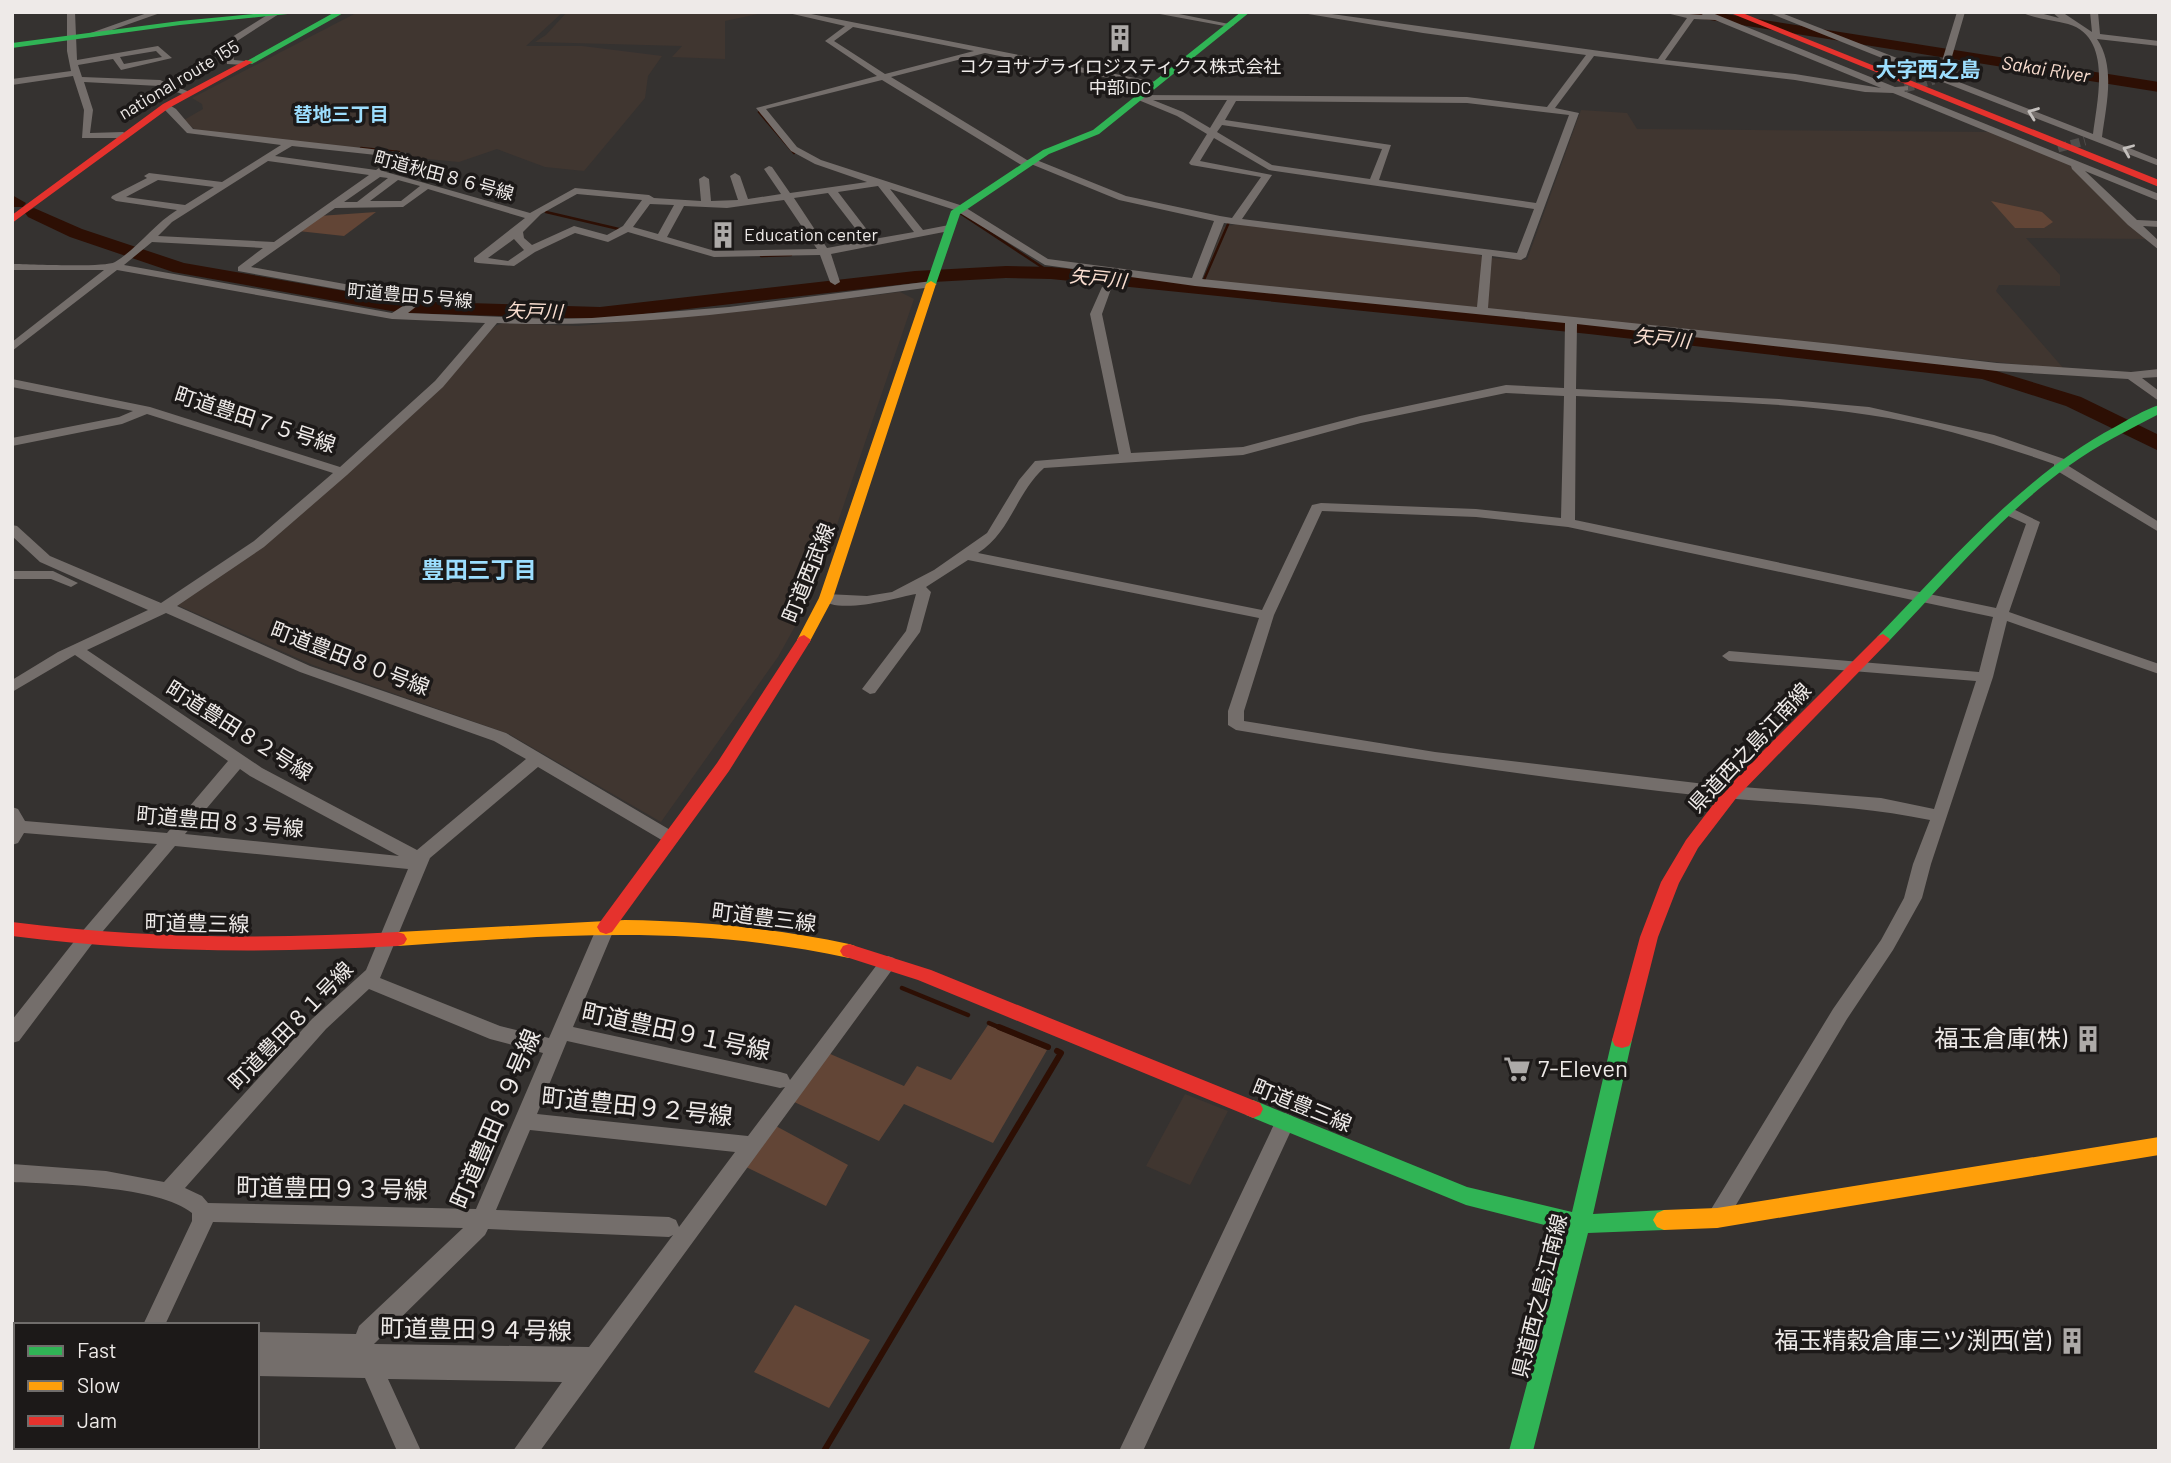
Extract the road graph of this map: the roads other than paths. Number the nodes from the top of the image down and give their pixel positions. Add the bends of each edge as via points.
1 (71, 12) edge
2 (159, 12) edge
3 (303, 12) edge
4 (341, 12) edge
5 (788, 12) edge
6 (1153, 12) edge
7 (1247, 12) edge
8 (1300, 12) edge
9 (1666, 12) edge
10 (1704, 12) edge
11 (1806, 12) edge
12 (1961, 12) edge
13 (2025, 12) edge
14 (2056, 12) edge
15 (2094, 12) edge
16 (276, 13) edge
17 (801, 13) edge
18 (138, 15) edge
19 (1746, 15) edge
20 (1692, 16) junction
21 (1798, 23) junction
22 (2071, 23) junction
23 (852, 25) junction
24 (1230, 25) junction
25 (1807, 31) junction
26 (89, 35) junction
27 (2092, 35) junction
28 (70, 38) junction
29 (1841, 40) junction
30 (2159, 44) edge
31 (12, 46) edge
32 (985, 51) junction
33 (1592, 53) junction
34 (116, 55) junction
35 (1660, 62) junction
36 (242, 64) junction
37 (76, 71) junction
38 (12, 76) edge
39 (47, 77) junction
40 (886, 78) junction
41 (1937, 79) junction
42 (12, 82) edge
43 (1153, 84) junction
44 (1901, 90) junction
45 (188, 93) junction
46 (1139, 97) junction
47 (1234, 97) junction
48 (166, 106) junction
49 (1549, 110) junction
50 (1219, 122) junction
51 (1212, 134) junction
52 (123, 135) junction
53 (2097, 138) junction
54 (2085, 141) tunnel mouth
55 (290, 143) junction
56 (2058, 148) tunnel mouth
57 (2045, 151) junction
58 (267, 158) junction
59 (1029, 162) junction
60 (2071, 163) junction
61 (2159, 163) edge
62 (769, 169) dead end
63 (376, 172) junction
64 (396, 176) junction
65 (735, 176) dead end
66 (2159, 176) edge
67 (704, 179) dead end
68 (880, 183) junction
69 (1373, 183) junction
70 (2159, 184) edge
71 (223, 186) junction
72 (426, 186) junction
73 (831, 190) junction
74 (785, 198) junction
75 (2159, 198) edge
76 (647, 201) junction
77 (744, 203) junction
78 (680, 204) junction
79 (330, 205) junction
80 (359, 205) junction
81 (706, 205) junction
82 (1540, 207) junction
83 (186, 208) junction
84 (959, 208) junction
85 (531, 217) junction
86 (1220, 219) junction
87 (12, 220) edge
88 (1235, 221) junction
89 (2132, 223) junction
90 (2159, 224) edge
91 (627, 228) junction
92 (948, 229) junction
93 (516, 232) junction
94 (920, 233) junction
95 (661, 238) junction
96 (147, 242) junction
97 (871, 242) junction
98 (272, 246) junction
99 (2159, 247) edge
100 (530, 251) junction
101 (824, 253) junction
102 (1487, 253) junction
103 (119, 265) junction
104 (12, 267) edge
105 (934, 278) junction
106 (835, 282) dead end
107 (1195, 283) junction
108 (1106, 289) dead end
109 (1482, 311) junction
110 (397, 316) junction
111 (494, 320) junction
112 (1571, 325) junction
113 (12, 348) edge
114 (2159, 373) edge
115 (2131, 376) junction
116 (12, 383) edge
117 (1572, 391) junction
118 (2159, 397) edge
119 (2159, 409) edge
120 (146, 410) junction
121 (12, 442) edge
122 (1126, 457) junction
123 (2060, 465) junction
124 (342, 472) junction
125 (2009, 511) junction
126 (1568, 523) junction
127 (2159, 528) edge
128 (12, 529) edge
129 (965, 555) junction
130 (58, 565) junction
131 (12, 568) edge
132 (12, 575) edge
133 (917, 588) junction
134 (826, 597) junction
135 (1924, 597) junction
136 (164, 608) junction
137 (1267, 614) junction
138 (2001, 614) junction
139 (147, 616) junction
140 (77, 650) junction
141 (1729, 656) dead end
142 (1858, 665) junction
143 (2159, 669) edge
144 (1985, 677) junction
145 (12, 687) edge
146 (870, 689) dead end
147 (538, 758) junction
148 (238, 760) junction
149 (1731, 793) junction
150 (1938, 816) junction
151 (14, 826) edge
152 (671, 838) junction
153 (169, 839) junction
154 (419, 861) junction
155 (606, 928) junction
156 (12, 929) edge
157 (390, 938) junction
158 (86, 939) junction
159 (888, 962) junction
160 (365, 980) junction
161 (12, 1035) edge
162 (559, 1040) junction
163 (780, 1080) dead end
164 (524, 1121) junction
165 (1285, 1122) junction
166 (749, 1145) junction
167 (2159, 1146) edge
168 (12, 1173) edge
169 (168, 1192) junction
170 (203, 1212) junction
171 (1717, 1218) junction
172 (482, 1219) junction
173 (1580, 1224) junction
174 (669, 1227) dead end
175 (155, 1323) edge
176 (259, 1343) edge
177 (367, 1355) junction
178 (259, 1365) edge
179 (584, 1365) junction
180 (409, 1451) edge
181 (525, 1451) edge
182 (1131, 1451) edge
183 (1521, 1451) edge

1 - 28 street
2 - 18 street
3 - 16 main road
4 - 36 main road, national route 155
5 - 17 street
6 - 24 street
7 - 24 main road
8 - 33 street
9 - 20 street
10 - 19 street
10 - 25 street
11 - 21 street
12 - 41 street
13 - 22 street
14 - 22 street
15 - 27 street
16 - 26 main road
16 - 36 street via 228,44 230,62
17 - 23 street
18 - 26 street
19 - 20 street
19 - 21 street
19 - 25 main road
19 - 29 street
19 - 44 street
19 - 66 main road
20 - 35 street
21 - 25 street
22 - 27 street
23 - 32 street
23 - 40 street via 829,41
24 - 43 main road
25 - 29 street
25 - 70 main road
26 - 28 main road
27 - 30 street
27 - 53 street via 2103,79
28 - 31 main road
28 - 37 street
29 - 41 street
32 - 40 street
32 - 43 street
33 - 35 street
33 - 49 street
34 - 34 street via 158,48 168,58 121,67
34 - 37 street
35 - 44 street
36 - 45 main road, national route 155
37 - 39 street
37 - 45 street via 160,83
37 - 52 street via 90,108 85,136
38 - 39 street via 48,72
39 - 42 street
40 - 59 street
40 - 68 street via 760,108 794,149
53 -> 41 street
43 - 46 main road
44 - 57 street
45 - 48 main road, national route 155
46 - 47 street
46 - 51 street
46 - 59 main road via 1096,132
47 - 49 street via 1467,100
47 - 50 street
48 - 52 main road, national route 155
48 - 55 street via 190,131
49 - 82 street via 1574,113
50 - 51 street
50 - 69 street via 1388,147
51 - 69 street via 1269,167
51 - 88 street via 1194,163 1267,174
52 - 87 main road, national route 155
53 - 54 street
61 -> 53 street
55 - 58 street
55 - 63 street via 404,155
56 - 57 street
57 - 60 street
58 - 63 street, 町道秋田８６号線
58 - 71 street
59 - 84 main road
59 - 86 street via 1123,198
60 - 75 street
60 - 89 street
62 - 74 street
63 - 64 street, 町道秋田８６号線
63 - 79 street
64 - 72 street, 町道秋田８６号線
64 - 80 street
65 - 77 street
67 - 81 street
68 - 73 street
68 - 84 street
68 - 94 street
69 - 82 street
71 - 83 street
71 - 83 street via 151,176 116,198
72 - 80 street via 403,204
72 - 85 street, 町道秋田８６号線
73 - 74 street
73 - 97 street
74 - 77 street
74 - 101 street
76 - 78 street
76 - 85 street via 649,198 575,191
76 - 91 street
77 - 81 street
78 - 81 street
78 - 95 street
79 - 80 street
79 - 98 street
82 - 102 street via 1521,257
83 - 96 street
84 - 92 main road, 町道西武線
84 - 107 street via 1045,262
85 - 93 street
86 - 88 street
86 - 107 street
88 - 102 street
89 - 90 street
89 - 99 street
91 - 95 street
91 - 100 street via 608,239 575,229
92 - 94 street
92 - 105 main road, 町道西武線
93 - 100 street
93 - 100 street via 478,260 510,264
94 - 97 street
95 - 101 street via 714,254
96 - 98 street
96 - 103 street
97 - 101 street
98 - 110 street via 243,269 418,300
101 - 106 street
102 - 109 street
103 - 104 street, 町道豊田５号線
103 - 110 street, 町道豊田５号線
103 - 113 street
105 - 111 street, 町道豊田５号線 via 661,316 584,322
105 - 134 main road, 町道西武線
107 - 109 street
108 - 122 street via 1096,314
109 - 112 street
110 - 111 street, 町道豊田５号線
111 - 124 street via 439,384
112 - 115 street
112 - 117 street
114 - 115 street
115 - 118 street
116 - 120 street, 町道豊田７５号線
117 - 122 street via 1489,391 1243,451
117 - 123 street via 1869,411 1990,438
117 - 126 street
119 - 123 main road, 県道西之島江南線
120 - 121 street via 122,420
120 - 124 street, 町道豊田７５号線
122 - 129 street via 1040,464 1018,490 992,537
123 - 125 main road, 県道西之島江南線
123 - 127 street
124 - 136 street, 町道豊田７５号線 via 259,544
125 - 135 main road, 県道西之島江南線
125 - 138 street via 2033,522
126 - 135 street
126 - 137 street via 1462,513 1317,508
128 - 130 street, 町道豊田８０号線
129 - 133 street
129 - 137 street
130 - 131 street
130 - 136 street, 町道豊田８０号線
132 - 139 street via 54,575
133 - 134 street via 879,601
133 - 146 street via 923,592 913,632
134 - 152 main road, 町道西武線 via 760,713
135 - 138 street
135 - 142 main road, 県道西之島江南線
136 - 139 street, 町道豊田７５号線
136 - 147 street, 町道豊田８０号線 via 173,608 305,669 490,732
137 - 149 street via 1236,711 1236,725 1436,758
138 - 143 street
138 - 144 street
139 - 140 street, 町道豊田７５号線
140 - 145 street, 町道豊田７５号線
140 - 148 street, 町道豊田８２号線
141 - 142 street
142 - 144 street
142 - 149 main road, 県道西之島江南線
144 - 150 street
147 - 152 street, 町道豊田８０号線
147 - 154 street, 町道豊田８１号線
148 - 153 street
148 - 154 street, 町道豊田８２号線
149 - 150 street via 1881,804
149 - 173 main road, 県道西之島江南線 via 1670,882 1650,937
150 - 171 street via 1907,910
151 - 153 street, 町道豊田８３号線
152 - 155 main road, 町道西武線
153 - 154 street, 町道豊田８３号線
153 - 158 street
154 - 157 street, 町道豊田８１号線
155 - 157 main road, 町道豊三線
155 - 159 main road, 町道豊三線 via 795,939
155 - 162 street, 町道豊田８９号線
156 - 158 main road, 町道豊三線
157 - 158 main road, 町道豊三線 via 212,946
157 - 160 street, 町道豊田８１号線 via 373,974
158 - 161 street
159 - 165 main road, 町道豊三線
159 - 166 street
160 - 162 street, 町道豊田９１号線 via 497,1033
160 - 169 street, 町道豊田８１号線 via 319,1024
162 - 163 street, 町道豊田９１号線
162 - 164 street, 町道豊田８９号線
164 - 166 street, 町道豊田９２号線
164 - 172 street, 町道豊田８９号線
165 - 173 main road, 町道豊三線 via 1466,1196
165 - 182 street
166 - 179 street
167 - 171 main road, 町道豊三線
168 - 169 street via 83,1178
169 - 170 street via 197,1203
170 - 172 street, 町道豊田９３号線
170 - 175 street via 203,1221
171 - 173 main road, 町道豊三線
172 - 174 street, 町道豊田９３号線
172 - 177 street, 町道豊田８９号線 via 472,1236 368,1334
173 - 183 main road, 県道西之島江南線
176 - 177 street
177 - 178 street
177 - 179 street
177 - 180 street
179 - 181 street

